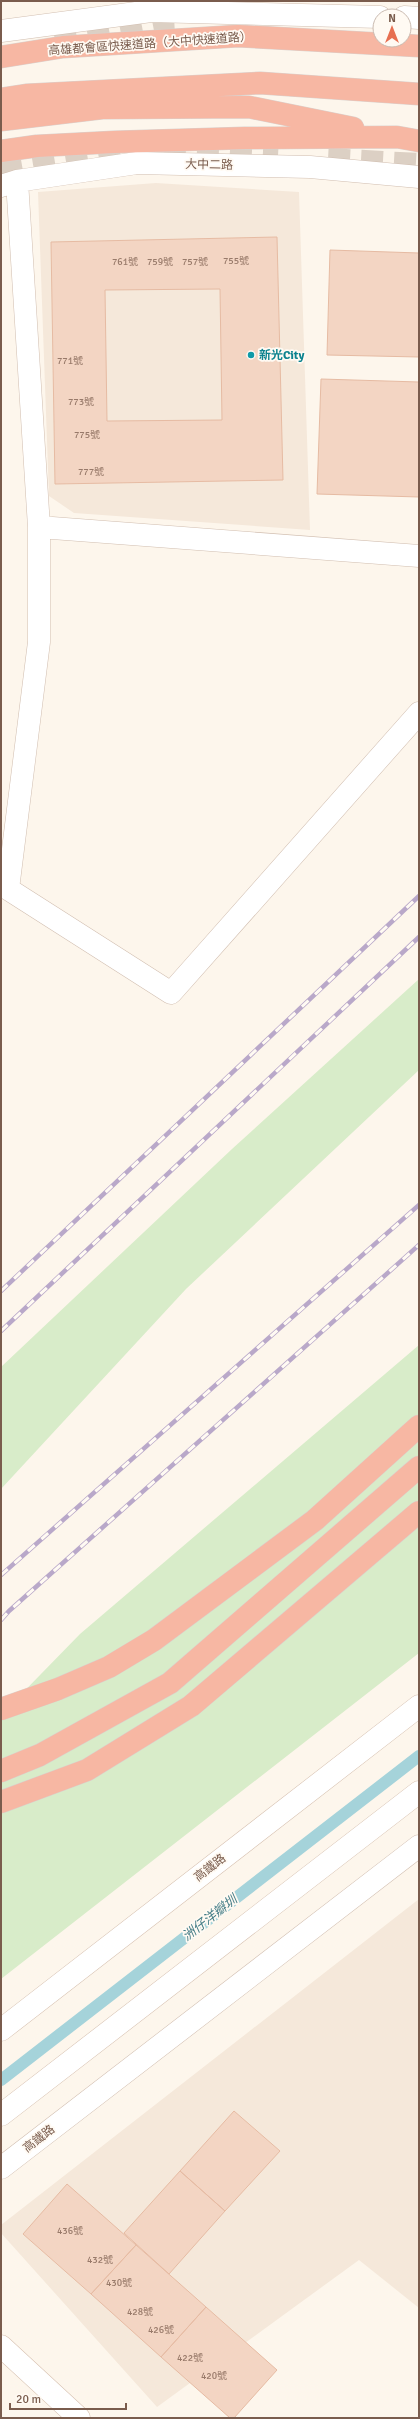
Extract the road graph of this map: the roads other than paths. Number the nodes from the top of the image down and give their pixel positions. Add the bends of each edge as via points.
1 (372, 17) edge
2 (1, 31) edge
3 (419, 46) edge
4 (1, 57) edge
5 (419, 94) edge
6 (1, 99) edge
7 (1, 120) edge
8 (397, 137) junction
9 (419, 141) edge
10 (1, 151) edge
11 (419, 177) edge
12 (9, 184) edge
13 (39, 527) junction
14 (419, 556) edge
15 (419, 713) edge
16 (419, 1426) edge
17 (419, 1467) edge
18 (419, 1512) edge
19 (419, 1706) edge
20 (1, 1709) edge
21 (1, 1771) edge
22 (419, 1792) edge
23 (1, 1802) edge
24 (419, 1846) edge
25 (1, 2030) edge
26 (1, 2115) edge
27 (1, 2168) edge
28 (1, 2346) edge
29 (79, 2418) edge

1 - 2 street via 150,11
3 - 4 highway, 高雄都會區快速道路（大中快速道路） via 238,36 63,47
5 - 6 highway via 260,82 26,95
7 - 8 highway via 102,108 249,107
8 - 9 highway
8 - 10 highway via 122,142 37,146
11 - 12 street, 大中二路 via 310,167 137,163
12 - 13 street
13 - 14 street
13 - 15 street via 39,642 8,889 172,992
16 - 20 highway via 315,1520 154,1640 109,1667 58,1689
17 - 21 highway via 170,1683 40,1755
18 - 23 highway via 191,1706 87,1770
19 - 25 street, 高鐵路
22 - 26 street
24 - 27 street, 高鐵路
28 - 29 street

